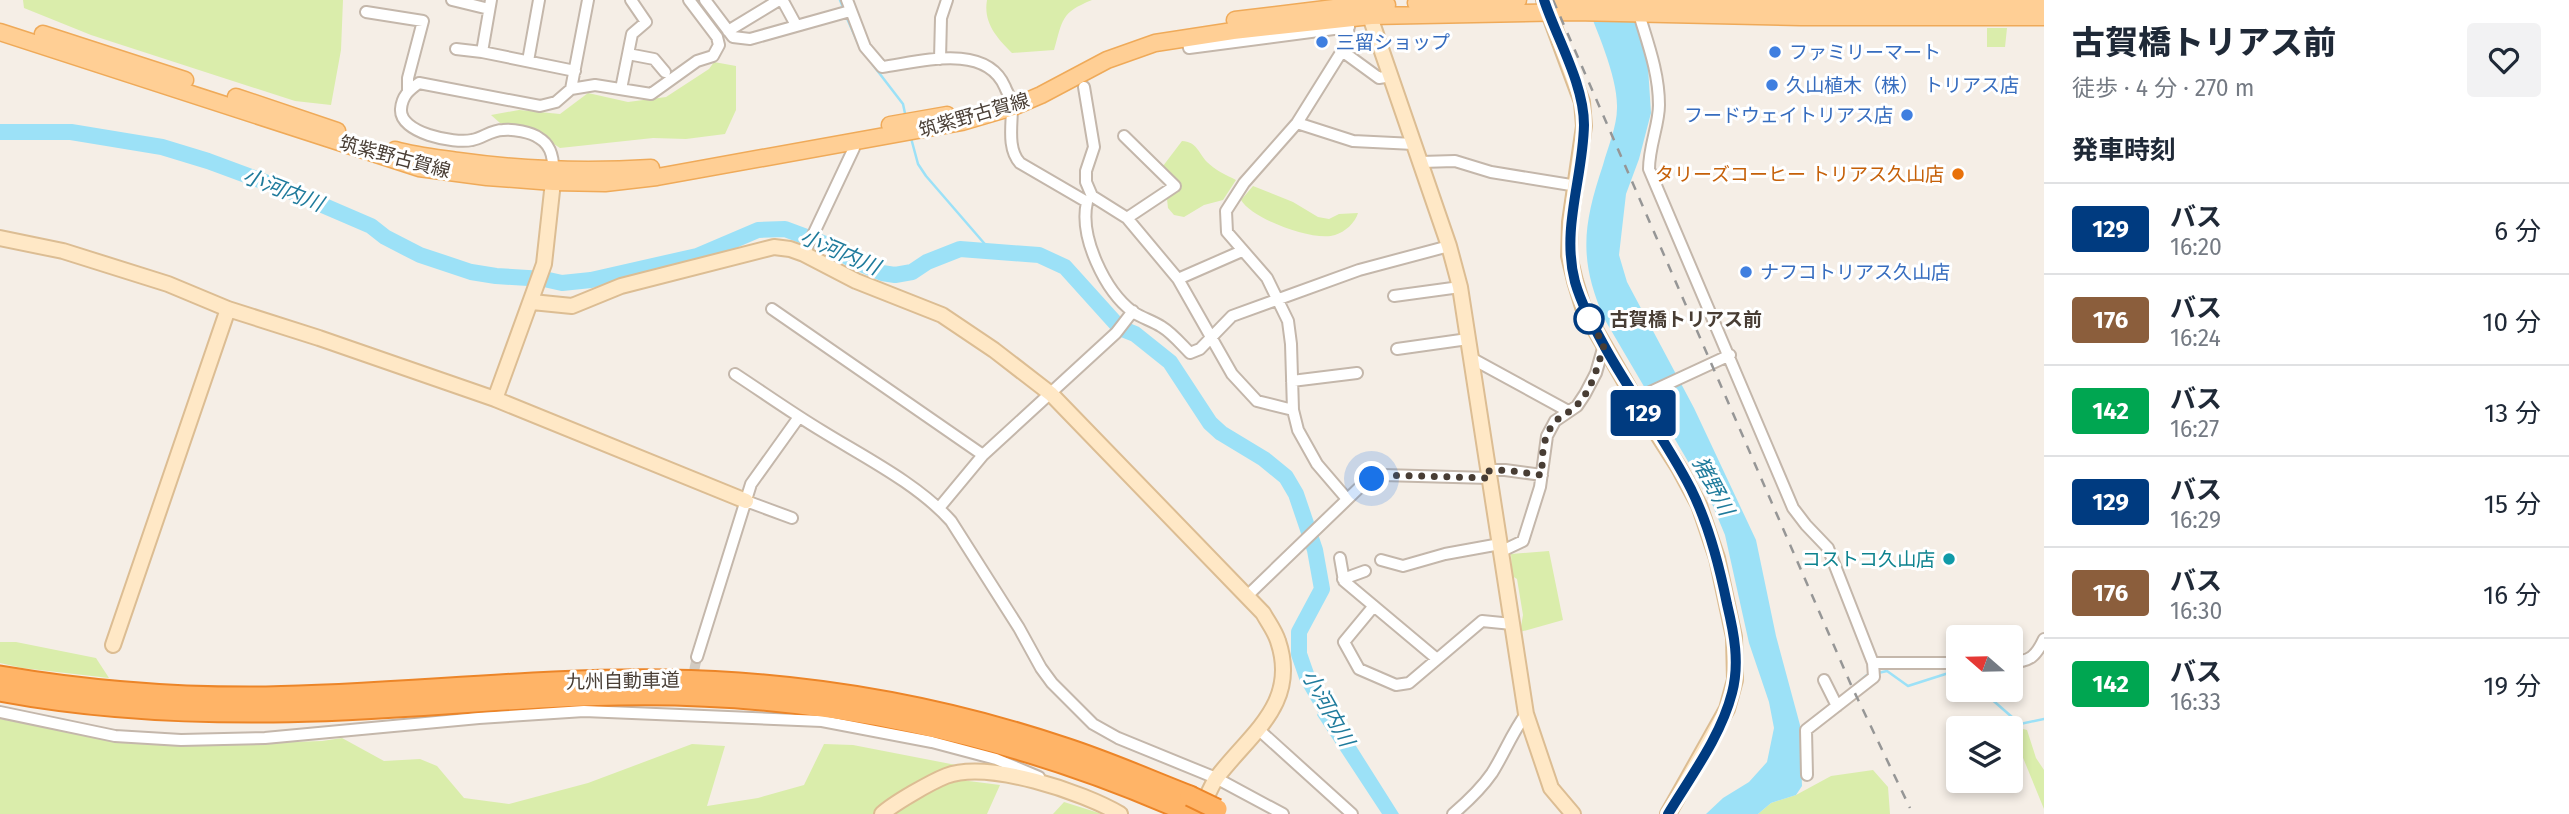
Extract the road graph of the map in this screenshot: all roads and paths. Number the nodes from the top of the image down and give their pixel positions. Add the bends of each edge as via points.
1 (452, 0) edge
2 (539, 0) edge
3 (588, 0) edge
4 (631, 0) edge
5 (689, 0) edge
6 (705, 0) edge
7 (947, 0) edge
8 (1518, 0) edge
9 (1561, 0) edge
10 (490, 5) edge
11 (2044, 5) edge
12 (848, 6) edge
13 (1546, 6) edge
14 (1572, 6) edge
15 (1636, 6) edge
16 (1367, 7) edge
17 (366, 12) dead end
18 (2044, 17) edge
19 (0, 22) edge
20 (1347, 23) junction
21 (796, 25) junction
22 (728, 31) junction
23 (0, 32) edge
24 (456, 49) dead end
25 (1342, 51) junction
26 (482, 52) junction
27 (628, 54) junction
28 (940, 59) junction
29 (528, 61) junction
30 (575, 71) junction
31 (665, 72) dead end
32 (1391, 76) junction
33 (1084, 87) dead end
34 (571, 89) junction
35 (621, 89) junction
36 (408, 91) junction
37 (1011, 102) junction
38 (1297, 123) junction
39 (1124, 136) dead end
40 (853, 142) junction
41 (1414, 144) junction
42 (1421, 162) junction
43 (553, 176) junction
44 (1577, 186) junction
45 (1090, 199) junction
46 (1127, 218) junction
47 (0, 238) edge
48 (1449, 246) junction
49 (805, 251) junction
50 (1242, 251) junction
51 (1178, 279) junction
52 (1460, 287) junction
53 (1394, 296) dead end
54 (534, 298) junction
55 (1279, 300) junction
56 (228, 309) junction
57 (772, 309) dead end
58 (1131, 313) junction
59 (1210, 337) junction
60 (1468, 340) junction
61 (1604, 345) junction
62 (1397, 349) dead end
63 (1730, 355) junction
64 (1471, 358) junction
65 (1357, 373) dead end
66 (735, 374) dead end
67 (1292, 381) junction
68 (1051, 394) junction
69 (1640, 397) junction
70 (495, 399) junction
71 (1293, 410) junction
72 (1568, 411) junction
73 (799, 418) junction
74 (983, 455) junction
75 (1489, 474) junction
76 (1542, 475) junction
77 (1347, 499) junction
78 (746, 501) junction
79 (939, 508) junction
80 (792, 519) dead end
81 (1501, 547) junction
82 (1340, 558) dead end
83 (1381, 560) dead end
84 (1365, 572) dead end
85 (1343, 579) junction
86 (1247, 596) junction
87 (1373, 607) junction
88 (1513, 624) junction
89 (2044, 639) edge
90 (113, 645) dead end
91 (697, 657) tunnel mouth
92 (1437, 659) junction
93 (2023, 661) edge
94 (1873, 663) junction
95 (1946, 663) edge
96 (0, 676) edge
97 (1824, 680) dead end
98 (0, 691) edge
99 (1837, 706) junction
100 (0, 712) edge
101 (1526, 715) junction
102 (1258, 729) junction
103 (1807, 775) dead end
104 (1216, 778) junction
105 (1057, 786) junction
106 (1201, 809) edge
107 (882, 814) edge
108 (1121, 814) edge
109 (1283, 814) edge
110 (1352, 814) edge
111 (1453, 814) edge
112 (1573, 814) edge
113 (1668, 814) edge

1 - 10 street
2 - 29 street
3 - 30 street
4 - 27 street via 646,22 632,34
5 - 35 street via 716,37 719,45 713,56 697,61 651,94
6 - 22 street
7 - 28 street via 941,18
8 - 16 main road, 筑紫野古賀線
9 - 14 main road, 筑紫野古賀線
10 - 26 street
11 - 15 main road, 筑紫野古賀線
12 - 21 street
12 - 28 street via 865,47 882,66
13 - 14 main road, 筑紫野古賀線
13 - 16 main road, 筑紫野古賀線
13 - 44 street via 1582,102
14 - 15 main road, 筑紫野古賀線
15 - 18 main road, 筑紫野古賀線
15 - 63 street via 1651,49 1659,107 1649,169
16 - 20 main road, 筑紫野古賀線
16 - 32 street
16 - 37 main road, 筑紫野古賀線 via 1152,32 1098,53
17 - 36 street via 423,21
19 - 43 main road, 筑紫野古賀線 via 403,153
20 - 25 street via 1349,34
20 - 37 main road, 筑紫野古賀線 via 1154,43 1107,60 1041,95
21 - 22 street via 750,39 738,39
21 - 22 street via 779,0
23 - 43 main road, 筑紫野古賀線 via 400,163 444,172
24 - 26 street
25 - 32 street via 1379,78
25 - 38 street
26 - 29 street
27 - 31 street via 654,59
27 - 35 street
28 - 37 street via 980,63 1003,82
29 - 30 street
30 - 34 street
32 - 41 street
33 - 45 street via 1094,147 1086,171
34 - 35 street via 595,85
34 - 36 street via 556,102 540,106 419,83
36 - 43 street via 400,110 412,130 460,141 506,129 538,137 549,146
37 - 40 main road, 筑紫野古賀線 via 937,128
37 - 43 main road, 筑紫野古賀線 via 686,163
37 - 45 street via 1013,156
38 - 41 street via 1353,141
38 - 50 street via 1244,183 1226,211 1227,233
39 - 46 street via 1175,186
40 - 43 main road, 筑紫野古賀線 via 605,183
40 - 49 street
41 - 42 street
42 - 44 street via 1455,161 1491,172
42 - 48 street
43 - 54 street via 544,264
44 - 61 street via 1569,257 1583,307
45 - 46 street
45 - 58 street via 1085,228 1090,247
46 - 51 street
47 - 56 street via 63,251 168,284
48 - 52 street
48 - 55 street via 1359,270
49 - 54 street via 774,247 621,286 572,306
49 - 68 street via 856,281 942,315
50 - 51 street
50 - 55 street via 1267,278
51 - 59 street
52 - 53 street
52 - 60 street
54 - 70 street
55 - 59 street via 1232,316
55 - 67 street via 1288,321
56 - 70 street
56 - 90 street
57 - 74 street
58 - 59 street via 1164,328 1189,352 1200,349
58 - 68 street
59 - 71 street via 1231,374 1257,401
60 - 62 street
60 - 64 street
61 - 69 street
61 - 72 street via 1585,394
63 - 69 street
63 - 94 street via 1793,508 1828,548
64 - 72 street
64 - 75 street
65 - 67 street
66 - 73 street
67 - 71 street
68 - 74 street
68 - 86 street
69 - 113 street via 1707,527 1735,650 1735,680 1727,709
70 - 78 street
71 - 77 street via 1298,430 1317,464
72 - 76 street via 1547,436
73 - 78 street via 751,484
73 - 79 street
74 - 79 street
75 - 76 street via 1505,470
75 - 77 street via 1383,475 1360,486
75 - 81 street
76 - 81 street via 1523,541
77 - 86 street
78 - 80 street
78 - 91 street
79 - 104 street via 1041,668 1093,724
81 - 83 street via 1446,554 1403,566
81 - 88 street
82 - 85 street
84 - 85 street
85 - 87 street
86 - 102 street via 1263,612 1278,641 1283,666 1281,692
87 - 92 street
87 - 92 street via 1344,642 1359,669 1396,685 1409,683
88 - 92 street via 1482,621
88 - 101 street
89 - 93 street via 2036,655
94 - 95 street
94 - 99 street via 1874,677
96 - 106 highway, 九州自動車道 via 84,689 219,697 590,680 772,685 976,721 1065,748
97 - 99 street
98 - 106 highway, 九州自動車道 via 93,705 198,712 618,695 712,696 804,704 970,735
99 - 103 street via 1806,730
100 - 105 street via 115,736 181,740 290,736 584,711 688,711 822,721 932,742 996,759
101 - 111 street via 1491,774
101 - 112 street via 1551,788
102 - 104 street
102 - 110 street
104 - 106 street
104 - 109 street
105 - 107 street via 970,771 946,776
105 - 108 street

